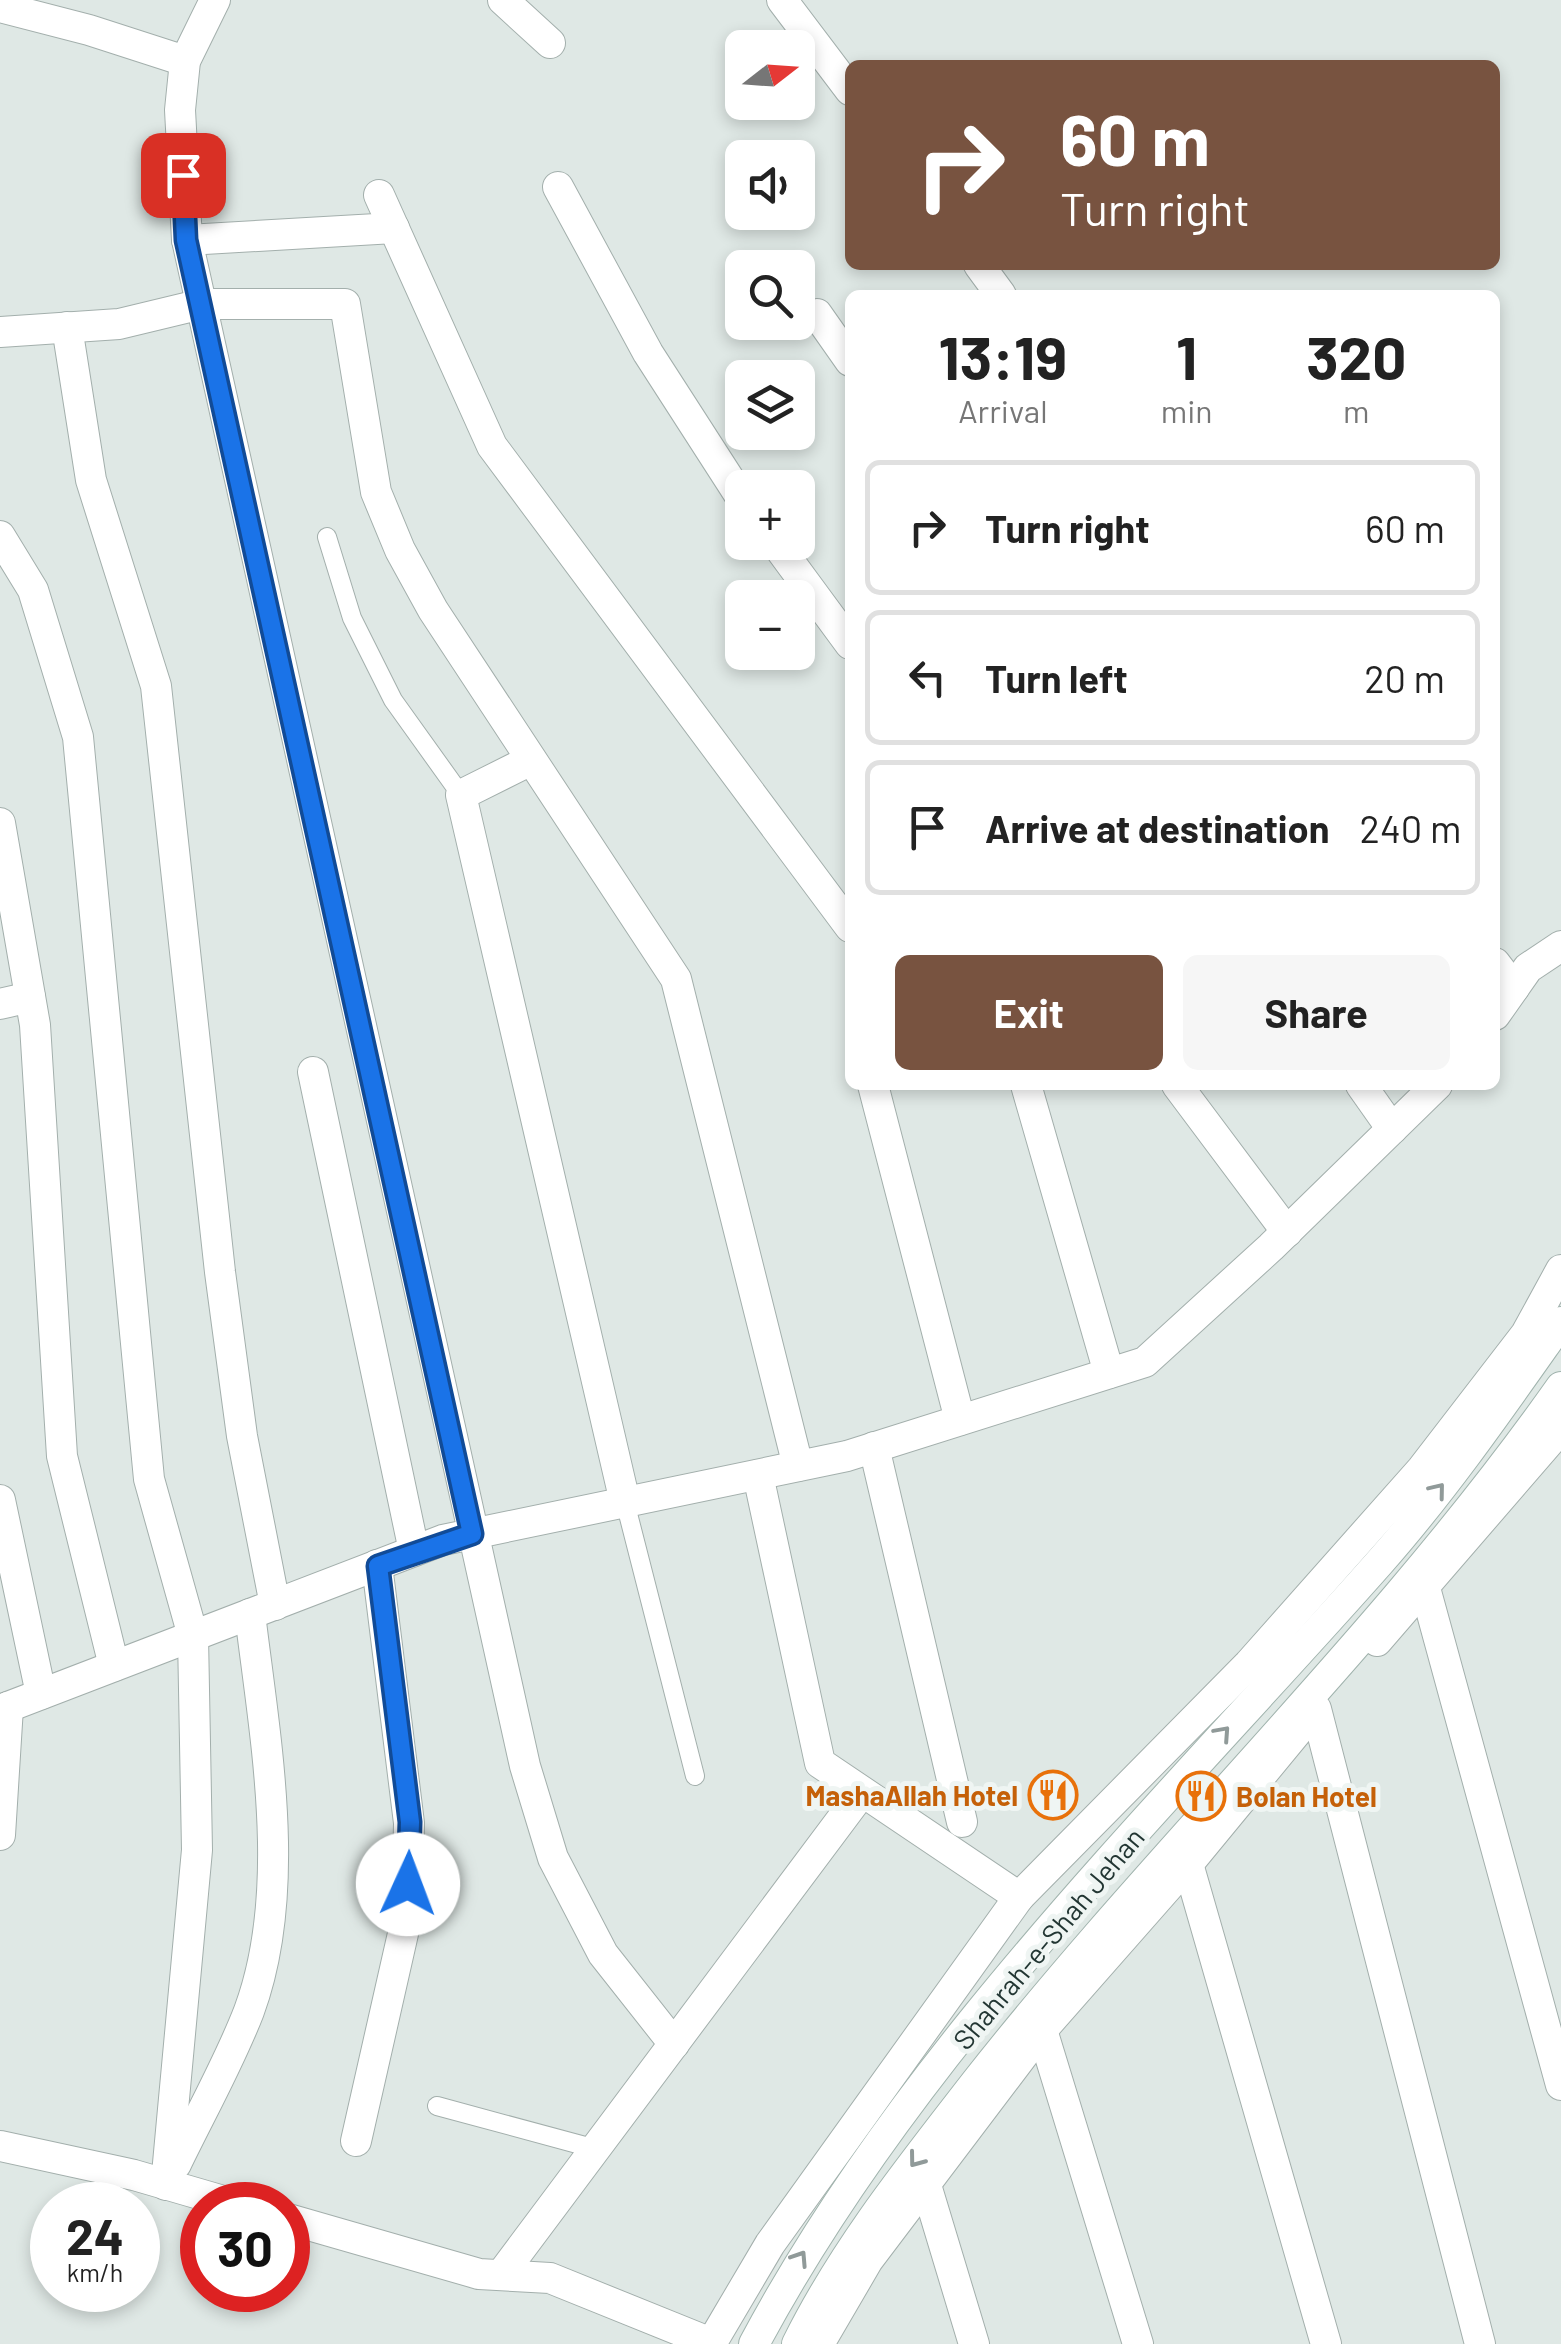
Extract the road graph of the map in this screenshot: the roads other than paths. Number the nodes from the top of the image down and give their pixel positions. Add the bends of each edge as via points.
1 (215, 0) edge
2 (504, 0) edge
3 (782, 0) edge
4 (0, 7) edge
5 (550, 43) dead end
6 (185, 61) junction
7 (845, 83) edge
8 (558, 188) dead end
9 (379, 195) dead end
10 (394, 228) junction
11 (186, 240) junction
12 (983, 270) edge
13 (998, 290) edge
14 (202, 304) junction
15 (817, 314) dead end
16 (67, 327) junction
17 (0, 332) edge
18 (845, 354) edge
19 (725, 473) edge
20 (0, 536) edge
21 (327, 538) dead end
22 (788, 560) edge
23 (845, 637) edge
24 (531, 760) junction
25 (461, 795) junction
26 (2, 842) edge
27 (845, 920) edge
28 (1561, 946) edge
29 (1500, 970) edge
30 (1514, 988) junction
31 (30, 997) junction
32 (0, 1004) edge
33 (1500, 1008) edge
34 (313, 1072) dead end
35 (875, 1090) edge
36 (1027, 1090) edge
37 (1181, 1090) edge
38 (1365, 1090) edge
39 (1432, 1090) edge
40 (1392, 1128) junction
41 (1286, 1232) junction
42 (1561, 1270) edge
43 (1561, 1322) edge
44 (1109, 1373) junction
45 (1561, 1387) edge
46 (960, 1420) junction
47 (1558, 1443) edge
48 (874, 1448) junction
49 (798, 1466) junction
50 (758, 1475) junction
51 (0, 1500) edge
52 (625, 1502) junction
53 (472, 1534) junction
54 (414, 1551) junction
55 (378, 1566) junction
56 (1425, 1588) junction
57 (263, 1609) junction
58 (193, 1636) junction
59 (114, 1666) junction
60 (41, 1694) junction
61 (4, 1709) edge
62 (1316, 1709) junction
63 (695, 1776) dead end
64 (862, 1792) junction
65 (962, 1822) dead end
66 (0, 1835) edge
67 (1188, 1864) junction
68 (1019, 1897) junction
69 (1042, 2030) junction
70 (674, 2044) junction
71 (1561, 2084) edge
72 (437, 2106) dead end
73 (356, 2141) dead end
74 (0, 2146) edge
75 (596, 2148) junction
76 (166, 2185) junction
77 (926, 2186) junction
78 (180, 2189) edge
79 (310, 2226) edge
80 (501, 2275) junction
81 (711, 2344) edge
82 (754, 2344) edge
83 (796, 2344) edge
84 (819, 2344) edge
85 (974, 2344) edge
86 (1138, 2344) edge
87 (1326, 2344) edge
88 (1480, 2344) edge

1 - 6 street
2 - 5 street
3 - 7 street
4 - 6 street
6 - 11 street via 180,110
8 - 19 street via 648,353
9 - 10 street
10 - 11 street
10 - 27 street via 492,446
11 - 14 street
12 - 13 street
14 - 16 street via 118,324
14 - 24 street via 345,304 382,506 433,610
14 - 53 street
15 - 18 street
16 - 17 street
16 - 57 street via 91,480 156,686
20 - 58 street via 33,590 78,737 149,1479
21 - 25 lane via 352,618 393,700
22 - 23 street
24 - 25 street
24 - 49 street via 676,979
25 - 52 street
26 - 31 street
28 - 30 street via 1528,968
29 - 30 street
30 - 33 street
31 - 32 street
31 - 59 street via 62,1456
34 - 54 street
35 - 46 street
36 - 44 street
37 - 41 street
38 - 40 street
39 - 40 street
40 - 41 street
41 - 44 street via 1145,1362
42 - 68 street via 1526,1334 1422,1469 1249,1664
82 -> 43 street, Shahrah-e-Shah Jehan via 824,2221 918,2096 1154,1812 1380,1561 1456,1469
44 - 46 street
45 -> 83 street, Shahrah-e-Shah Jehan via 1409,1586 1026,2019 856,2242
46 - 48 street
47 - 56 street
48 - 49 street
48 - 65 street
49 - 50 street
50 - 52 street
50 - 64 street via 820,1763
51 - 60 street
52 - 53 street
52 - 63 lane
53 - 54 street
53 - 70 street via 553,1858 603,1954
54 - 55 street
55 - 57 street
55 - 73 street via 410,1822 408,1897
56 - 62 street
56 - 71 street
57 - 58 street
57 - 76 street via 273,1811 265,1953 248,2011
58 - 59 street
58 - 76 street via 198,1850
59 - 60 street
60 - 61 street
61 - 66 street
62 - 67 street
62 - 88 street
64 - 68 street
64 - 70 street
67 - 69 street
67 - 87 street
68 - 81 street via 770,2244
69 - 77 street
69 - 86 street
70 - 75 street
72 - 75 lane
74 - 76 street
75 - 80 street
76 - 78 street
77 - 84 street via 868,2260
77 - 85 street
79 - 80 street
80 - 81 street via 550,2278

